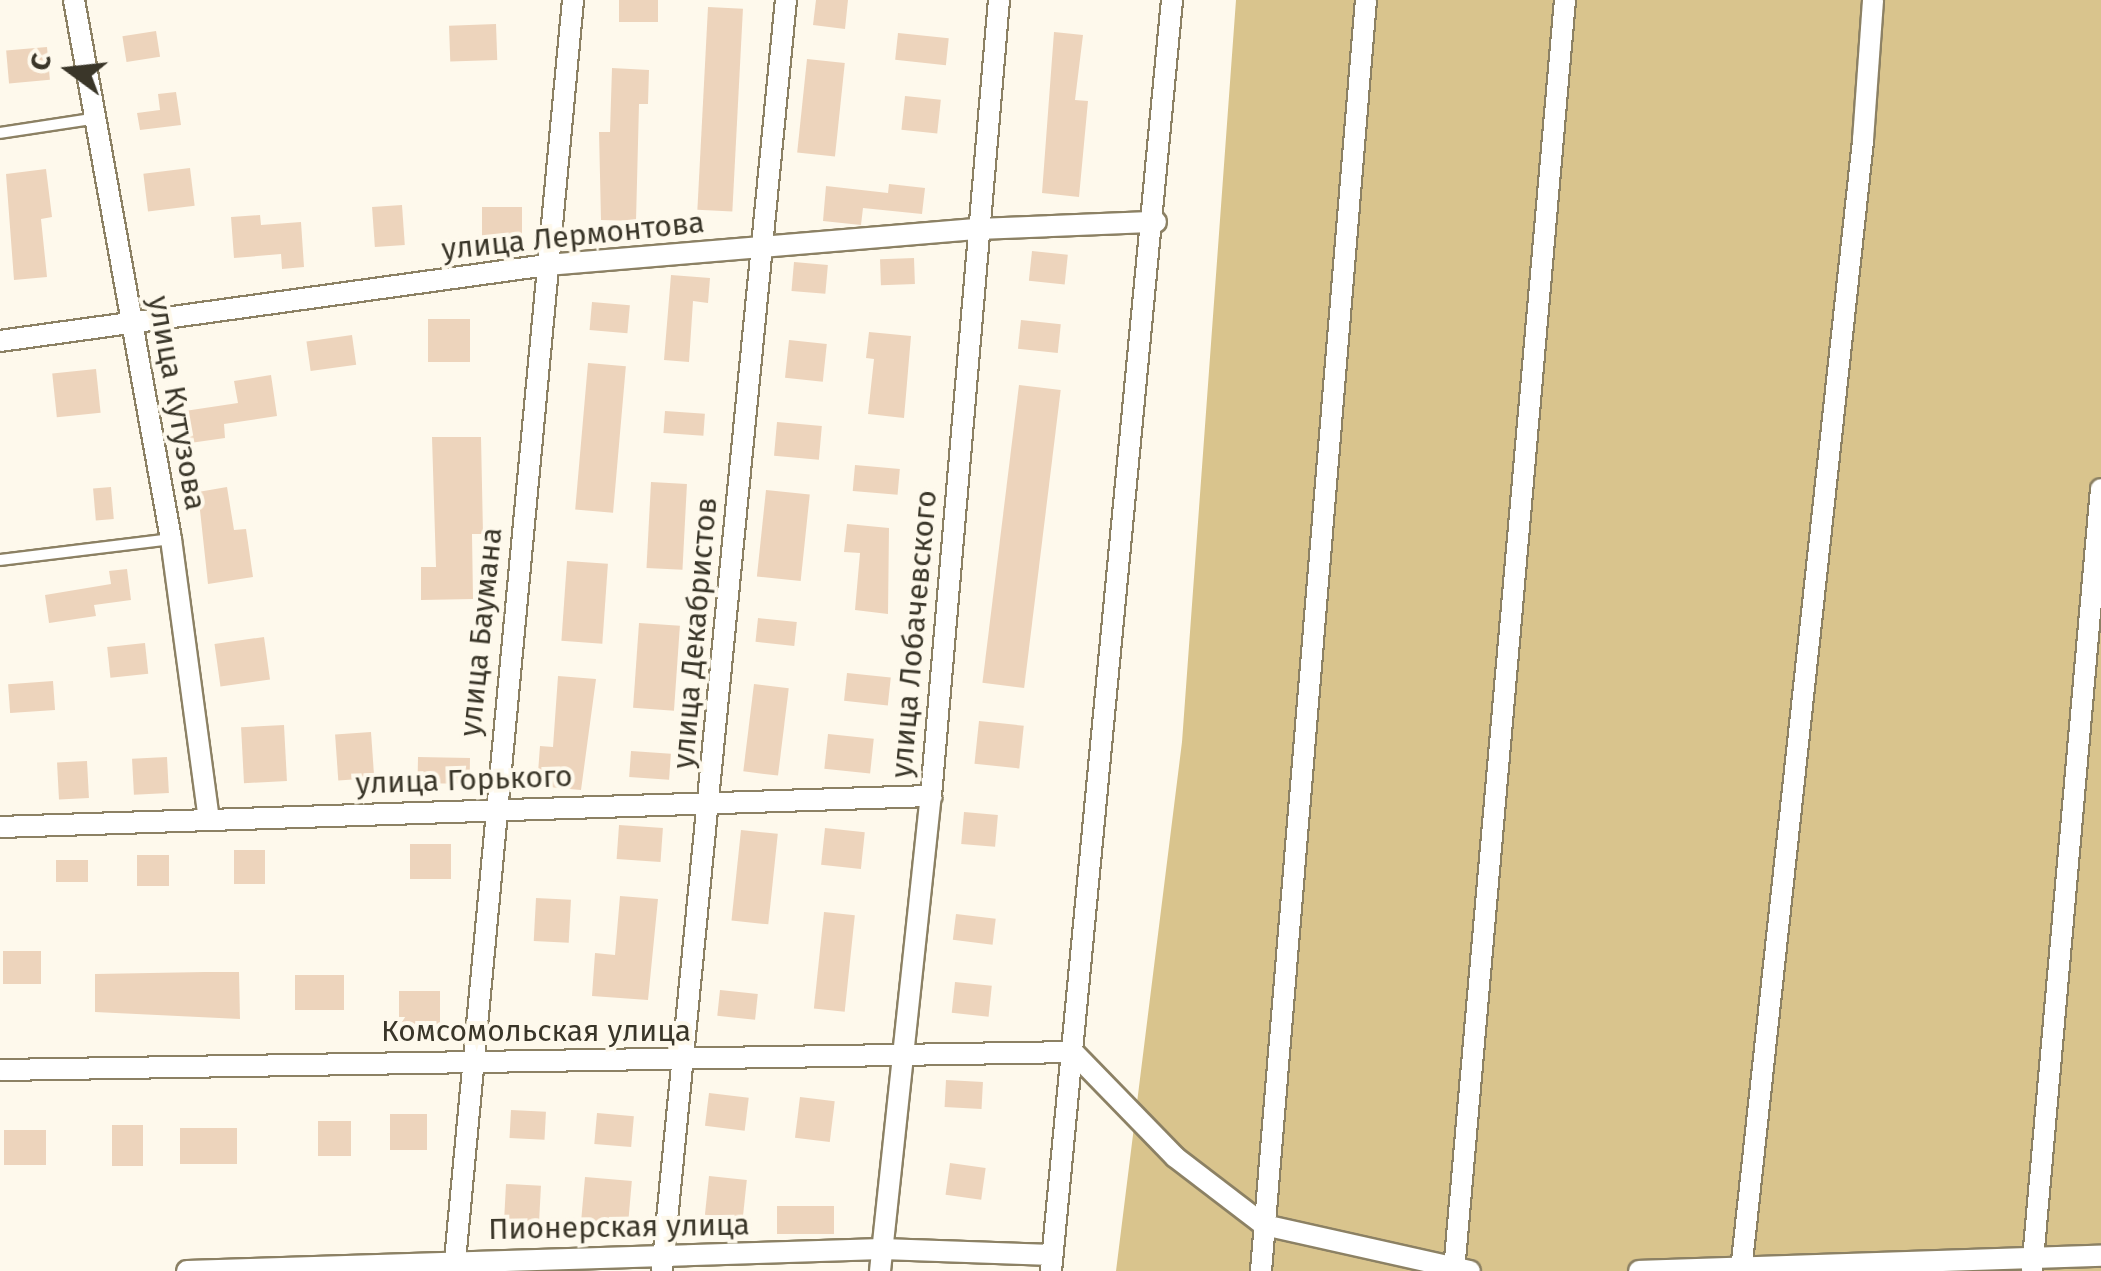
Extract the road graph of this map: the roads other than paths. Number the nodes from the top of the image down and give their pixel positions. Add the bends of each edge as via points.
1 (74, 0) edge
2 (573, 0) edge
3 (786, 0) edge
4 (999, 0) edge
5 (1172, 0) edge
6 (1366, 0) edge
7 (1564, 0) edge
8 (1873, 0) edge
9 (99, 118) junction
10 (0, 133) edge
11 (1156, 222) junction
12 (978, 229) junction
13 (761, 248) junction
14 (547, 265) junction
15 (132, 323) junction
16 (0, 340) edge
17 (2101, 489) edge
18 (171, 539) junction
19 (0, 560) edge
20 (931, 796) junction
21 (710, 800) junction
22 (493, 810) junction
23 (208, 819) junction
24 (0, 826) edge
25 (1073, 1052) junction
26 (906, 1056) junction
27 (477, 1060) junction
28 (678, 1060) junction
29 (0, 1070) edge
30 (1264, 1225) junction
31 (882, 1249) junction
32 (2101, 1256) edge
33 (1052, 1263) edge
34 (663, 1265) edge
35 (2034, 1265) edge
36 (454, 1266) edge
37 (1741, 1269) edge
38 (1459, 1270) edge
39 (187, 1271) edge
40 (880, 1271) edge
41 (1261, 1271) edge
42 (1639, 1271) edge

1 - 9 street, улица Кутузова
2 - 14 street, улица Баумана
3 - 13 street, улица Декабристов
4 - 12 street, улица Лобачевского
5 - 11 street
6 - 30 street
7 - 38 street
8 - 37 street via 1864,140
9 - 10 lane
9 - 15 street, улица Кутузова
11 - 12 street, улица Лермонтова
11 - 25 street
12 - 13 street, улица Лермонтова
12 - 20 street, улица Лобачевского
13 - 14 street, улица Лермонтова
13 - 21 street, улица Декабристов
14 - 15 street, улица Лермонтова
14 - 22 street, улица Баумана
15 - 16 street, улица Лермонтова
15 - 18 street, улица Кутузова
17 - 35 street
18 - 19 lane
18 - 23 street, улица Кутузова
20 - 21 street, улица Горького
20 - 26 street, улица Лобачевского
21 - 22 street, улица Горького
21 - 28 street, улица Декабристов
22 - 23 street, улица Горького
22 - 27 street, улица Баумана
23 - 24 street, улица Горького
25 - 26 street, Комсомольская улица
25 - 30 street via 1175,1157
25 - 33 street
26 - 28 street, Комсомольская улица
26 - 31 street, улица Лобачевского
27 - 28 street, Комсомольская улица
27 - 29 street, Комсомольская улица
27 - 36 street, улица Баумана
28 - 34 street, улица Декабристов
30 - 38 street
30 - 41 street
31 - 33 street, Пионерская улица
31 - 34 street, Пионерская улица
31 - 40 street, улица Лобачевского
32 - 35 street
34 - 36 street, Пионерская улица
35 - 37 street
36 - 39 street, Пионерская улица
37 - 42 street

